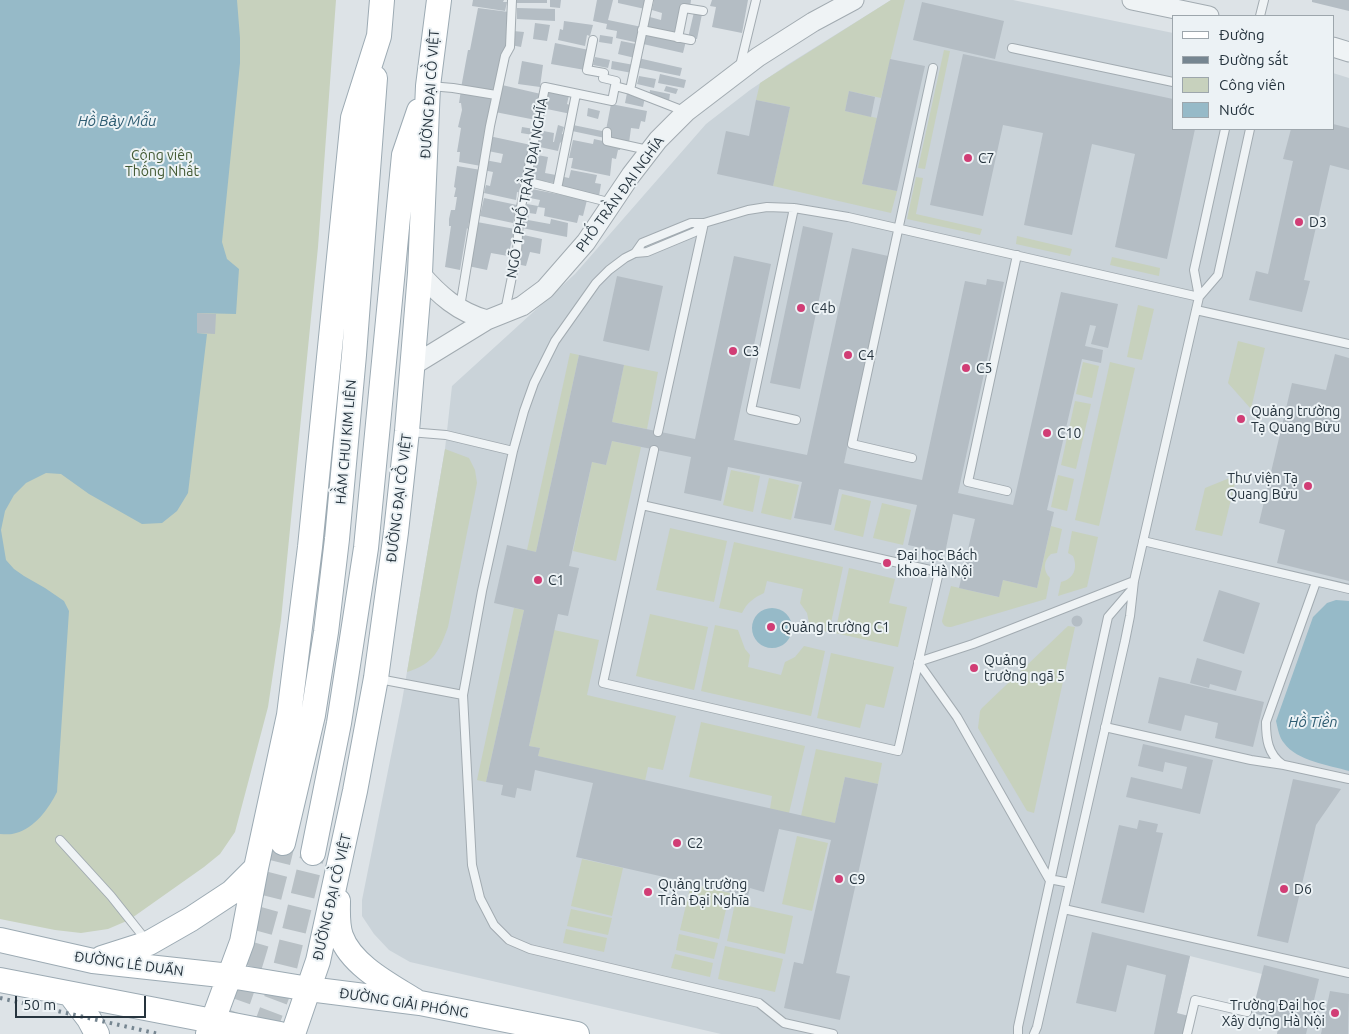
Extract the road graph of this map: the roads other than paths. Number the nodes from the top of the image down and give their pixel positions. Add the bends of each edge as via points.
1 (382, 0) edge
2 (439, 0) edge
3 (512, 0) edge
4 (649, 0) edge
5 (756, 0) edge
6 (854, 0) edge
7 (1132, 0) edge
8 (1264, 0) edge
9 (703, 12) dead end
10 (1204, 15) edge
11 (1260, 15) edge
12 (642, 30) junction
13 (379, 36) junction
14 (678, 38) junction
15 (593, 40) dead end
16 (691, 40) dead end
17 (1334, 47) edge
18 (1012, 48) dead end
19 (1349, 52) edge
20 (934, 68) dead end
21 (739, 72) junction
22 (1172, 82) edge
23 (428, 86) junction
24 (615, 86) junction
25 (630, 90) junction
26 (576, 94) junction
27 (496, 95) junction
28 (686, 112) junction
29 (1225, 130) edge
30 (1250, 130) edge
31 (607, 132) dead end
32 (650, 151) junction
33 (525, 181) junction
34 (557, 189) junction
35 (612, 203) junction
36 (794, 208) junction
37 (704, 223) junction
38 (899, 228) junction
39 (1017, 255) junction
40 (420, 273) junction
41 (1199, 296) junction
42 (460, 308) junction
43 (1196, 310) junction
44 (496, 316) junction
45 (1349, 344) edge
46 (412, 366) junction
47 (796, 420) dead end
48 (407, 432) junction
49 (658, 432) dead end
50 (654, 450) dead end
51 (513, 451) junction
52 (912, 458) dead end
53 (1007, 491) dead end
54 (642, 506) junction
55 (1143, 541) junction
56 (1316, 582) junction
57 (1133, 584) junction
58 (1349, 588) edge
59 (918, 662) junction
60 (376, 678) junction
61 (463, 695) junction
62 (1105, 727) junction
63 (1284, 765) junction
64 (1349, 780) edge
65 (60, 840) dead end
66 (283, 843) tunnel mouth
67 (313, 853) tunnel mouth
68 (339, 865) junction
69 (256, 868) junction
70 (1049, 879) junction
71 (1070, 883) junction
72 (1064, 910) junction
73 (0, 940) edge
74 (149, 943) junction
75 (93, 961) junction
76 (1349, 974) edge
77 (230, 976) junction
78 (0, 980) edge
79 (309, 989) junction
80 (70, 994) junction
81 (420, 1003) junction
82 (1247, 1012) dead end
83 (211, 1028) edge
84 (97, 1034) edge
85 (280, 1034) edge
86 (293, 1034) edge
87 (577, 1034) edge
88 (833, 1034) edge
89 (1018, 1034) edge
90 (1034, 1034) edge
91 (1187, 1034) edge

1 - 13 main road
2 - 23 main road, ĐƯỜNG ĐẠI CỒ VIỆT
3 - 27 lane via 510,47
4 - 12 lane
5 - 21 lane
6 - 21 street, PHỐ TRẦN ĐẠI NGHĨA via 813,22
7 - 10 street
8 - 11 lane
9 - 14 lane via 684,8
12 - 14 lane
12 - 25 lane
13 - 66 main road, HẦM CHUI KIM LIÊN via 354,355 327,623 313,715
13 - 69 main road via 353,118 290,715
14 - 16 lane
15 - 24 lane via 587,70 604,73 603,78 616,81
17 - 19 street
18 - 22 lane
20 - 38 lane
21 - 28 street, PHỐ TRẦN ĐẠI NGHĨA
23 - 27 lane
23 - 40 main road, ĐƯỜNG ĐẠI CỒ VIỆT
23 - 67 main road via 404,155 366,548 339,723
24 - 25 lane
24 - 26 lane, NGÕ 1 PHỐ TRẦN ĐẠI NGHĨA via 612,101
25 - 28 lane
26 - 33 lane, NGÕ 1 PHỐ TRẦN ĐẠI NGHĨA via 545,87
26 - 34 lane
27 - 42 lane
28 - 32 street, PHỐ TRẦN ĐẠI NGHĨA
29 - 41 lane via 1194,270
30 - 41 lane via 1218,275
31 - 32 lane via 608,141
32 - 35 street, PHỐ TRẦN ĐẠI NGHĨA
33 - 34 lane
33 - 44 lane, NGÕ 1 PHỐ TRẦN ĐẠI NGHĨA via 517,252
34 - 35 lane
35 - 44 street, PHỐ TRẦN ĐẠI NGHĨA via 586,242 544,289 522,306
36 - 37 lane via 748,210
36 - 38 lane
36 - 47 lane via 751,410
37 - 49 lane
37 - 51 lane via 695,232 625,258 596,283 555,342 534,383
38 - 39 lane
38 - 52 lane via 852,444
39 - 41 lane
39 - 53 lane via 968,482
40 - 42 street via 436,292
40 - 46 main road, ĐƯỜNG ĐẠI CỒ VIỆT
41 - 43 lane
42 - 44 street via 475,317
43 - 45 lane
43 - 55 lane
44 - 46 street, PHỐ TRẦN ĐẠI NGHĨA
46 - 48 main road, ĐƯỜNG ĐẠI CỒ VIỆT
48 - 51 lane via 446,435
48 - 60 main road, ĐƯỜNG ĐẠI CỒ VIỆT
50 - 54 lane
51 - 61 lane
54 - 59 lane via 938,572
54 - 59 lane via 603,683 898,751
55 - 56 lane
55 - 57 lane
56 - 58 lane
56 - 63 lane via 1266,722 1271,754
57 - 59 lane
57 - 62 lane via 1130,616
57 - 70 lane via 1108,616
59 - 70 lane via 957,717
60 - 61 lane
60 - 68 main road, ĐƯỜNG ĐẠI CỒ VIỆT
61 - 88 lane via 472,865 480,898 494,925 509,940 530,949 759,1003 784,1023
62 - 63 lane
62 - 71 lane
63 - 64 lane
65 - 74 lane
68 - 79 main road, ĐƯỜNG ĐẠI CỒ VIỆT
68 - 81 main road via 338,918 348,949 384,982
69 - 74 main road via 232,892
69 - 77 main road via 242,942
70 - 71 lane
70 - 89 lane
71 - 72 lane
72 - 76 lane
72 - 90 lane
73 - 75 main road, ĐƯỜNG LÊ DUẨN
74 - 75 main road
75 - 77 main road, ĐƯỜNG LÊ DUẨN
77 - 79 main road, ĐƯỜNG GIẢI PHÓNG
77 - 83 main road
78 - 80 main road
79 - 81 main road, ĐƯỜNG GIẢI PHÓNG
79 - 86 main road, ĐƯỜNG ĐẠI CỒ VIỆT
80 - 83 main road
80 - 84 main road
81 - 87 main road, ĐƯỜNG GIẢI PHÓNG
82 - 91 lane via 1195,1000
83 - 85 main road

